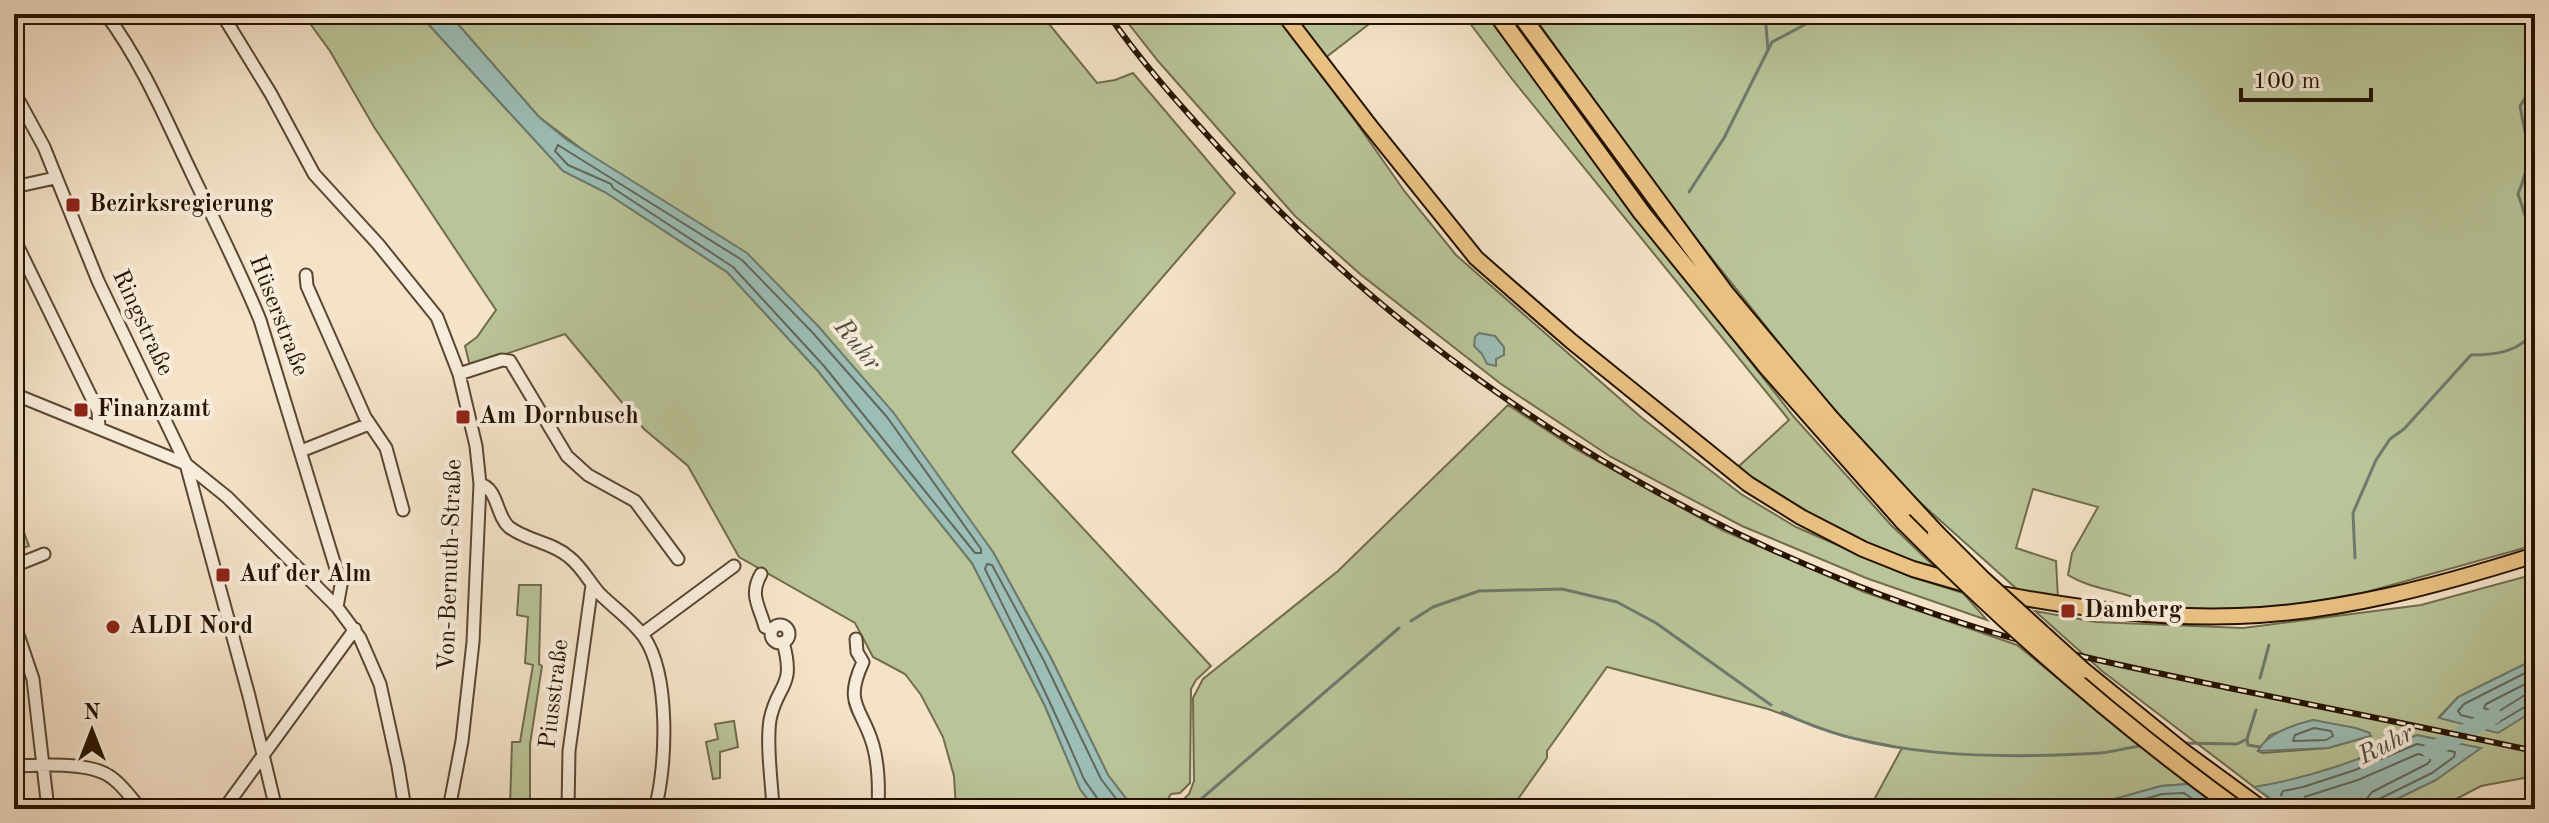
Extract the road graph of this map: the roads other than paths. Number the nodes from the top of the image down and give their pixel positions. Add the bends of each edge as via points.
1 (222, 14) edge
2 (1284, 14) edge
3 (1497, 14) edge
4 (1520, 14) edge
5 (111, 16) edge
6 (14, 92) edge
7 (55, 178) junction
8 (14, 187) edge
9 (18, 247) dead end
10 (306, 275) dead end
11 (459, 374) junction
12 (14, 394) edge
13 (369, 424) junction
14 (99, 428) junction
15 (301, 451) junction
16 (186, 464) junction
17 (480, 484) junction
18 (403, 510) dead end
19 (44, 554) dead end
20 (2535, 555) edge
21 (678, 559) dead end
22 (14, 566) edge
23 (734, 566) dead end
24 (761, 574) dead end
25 (592, 585) junction
26 (337, 607) junction
27 (14, 623) edge
28 (355, 629) junction
29 (642, 634) junction
30 (856, 639) dead end
31 (14, 657) edge
32 (27, 661) junction
33 (262, 756) junction
34 (44, 764) junction
35 (14, 766) edge
36 (48, 809) edge
37 (141, 809) edge
38 (224, 809) edge
39 (276, 809) edge
40 (405, 809) edge
41 (449, 809) edge
42 (568, 809) edge
43 (655, 809) edge
44 (773, 809) edge
45 (878, 809) edge
46 (2237, 809) edge
47 (2261, 809) edge

1 - 11 street, Von-Bernuth-Straße via 314,174 437,317
2 - 20 main road via 1476,258 1748,484 1863,549 1972,586 2061,605 2137,615 2238,616 2374,598
3 - 46 highway, bridge via 1642,213 1777,379 1903,521 2051,662
4 - 47 highway, bridge via 1726,294 1936,533 2082,670
5 - 15 street, Hüserstraße via 246,285
6 - 7 street, Ringstraße
7 - 8 street
7 - 16 street, Ringstraße
9 - 14 street via 98,411
10 - 13 street
11 - 17 street, Von-Bernuth-Straße
11 - 21 street via 510,361 573,464 635,501
12 - 14 street
13 - 15 street
13 - 18 street via 386,448
14 - 16 street
15 - 26 street, Hüserstraße via 341,585
16 - 26 street via 227,497
16 - 33 street, Ringstraße
17 - 25 street via 491,491 509,527 561,551
17 - 41 street, Von-Bernuth-Straße via 473,642
19 - 22 street
23 - 29 street
24 - 44 street via 754,586 765,627 779,625 788,636 783,642 788,680 770,730
25 - 29 street
25 - 42 street, Piusstraße via 569,751
26 - 28 street
27 - 32 street
28 - 33 street
28 - 40 street via 380,684
29 - 43 street via 662,689 662,761
30 - 45 street via 863,662 853,682 854,701 877,761
31 - 32 street
32 - 34 street
33 - 38 street
33 - 39 street, Ringstraße
34 - 35 street
34 - 36 street
34 - 37 street via 102,772

